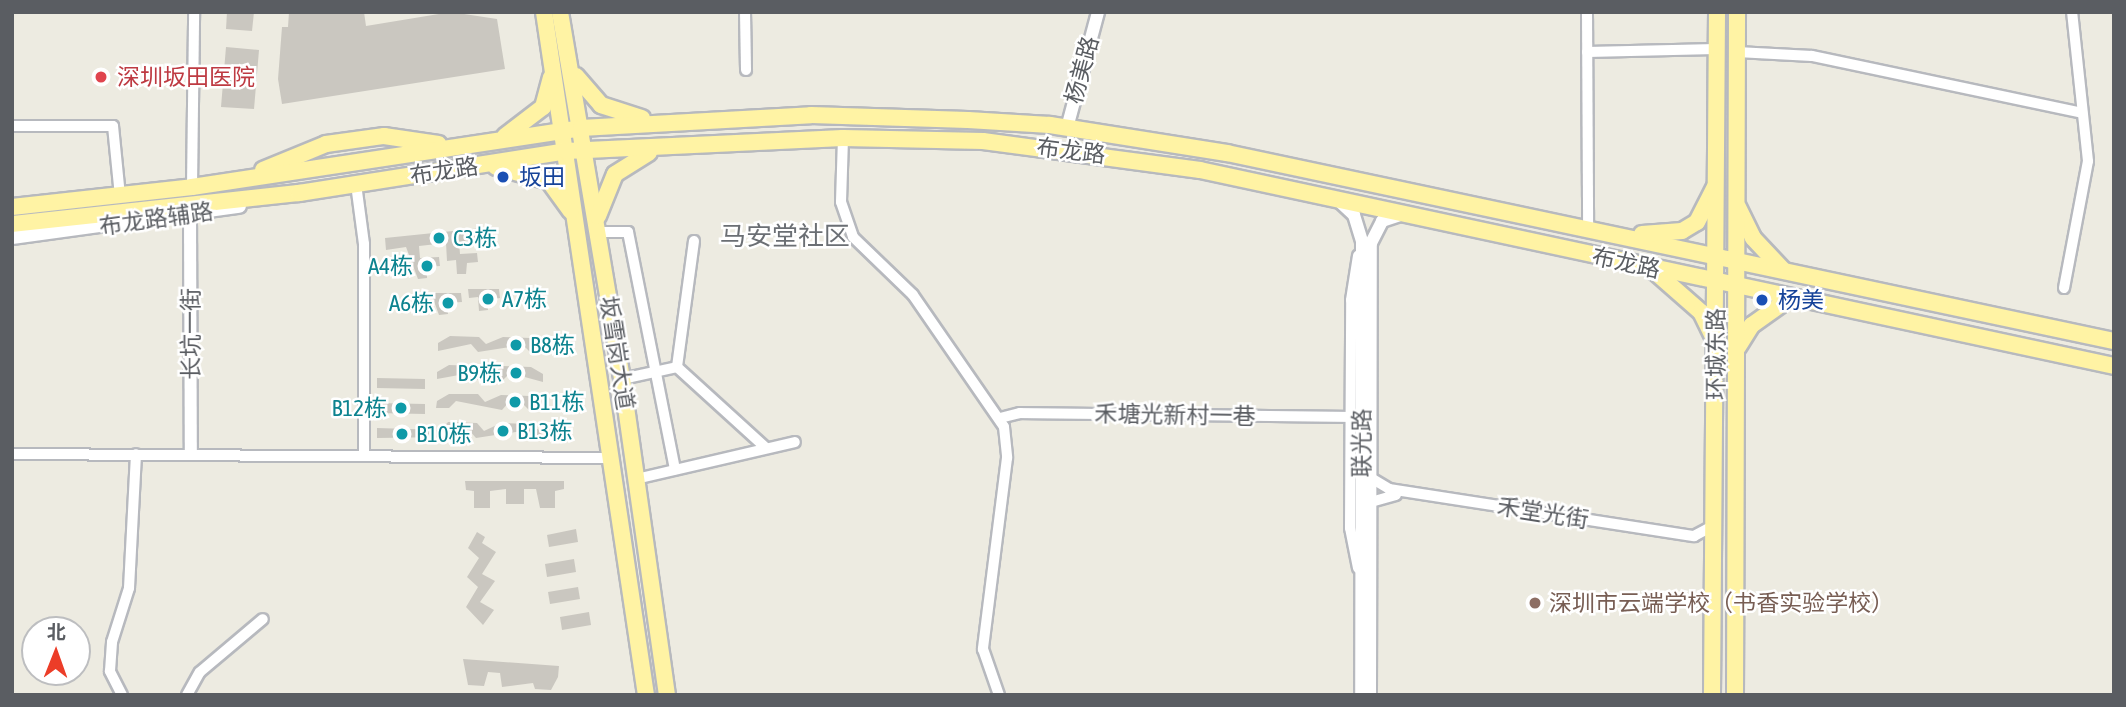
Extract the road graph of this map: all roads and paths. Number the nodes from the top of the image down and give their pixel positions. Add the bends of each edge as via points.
1 (194, 12) edge
2 (544, 12) edge
3 (560, 12) edge
4 (745, 12) edge
5 (1098, 12) edge
6 (1587, 12) edge
7 (1717, 12) edge
8 (1737, 12) edge
9 (2072, 12) edge
10 (1717, 49) junction
11 (551, 50) junction
12 (1587, 52) junction
13 (1737, 52) junction
14 (570, 64) junction
15 (746, 70) dead end
16 (2082, 113) junction
17 (667, 122) junction
18 (12, 126) edge
19 (581, 128) junction
20 (1067, 128) junction
21 (563, 130) junction
22 (843, 138) junction
23 (493, 142) junction
24 (672, 146) junction
25 (566, 152) junction
26 (585, 154) junction
27 (479, 165) junction
28 (356, 184) junction
29 (1717, 185) junction
30 (192, 187) junction
31 (299, 193) junction
32 (120, 196) junction
33 (1338, 199) junction
34 (1737, 205) junction
35 (12, 207) edge
36 (1407, 215) junction
37 (190, 216) junction
38 (12, 224) edge
39 (577, 225) junction
40 (1588, 226) junction
41 (596, 229) junction
42 (1628, 236) junction
43 (12, 237) edge
44 (694, 242) dead end
45 (1362, 242) junction
46 (1717, 256) junction
47 (1736, 260) junction
48 (1651, 269) junction
49 (1783, 270) junction
50 (1717, 283) junction
51 (1736, 287) junction
52 (2064, 288) dead end
53 (1790, 298) junction
54 (2114, 341) edge
55 (1716, 345) junction
56 (1736, 353) junction
57 (2114, 366) edge
58 (677, 368) junction
59 (656, 372) junction
60 (622, 379) junction
61 (1350, 417) junction
62 (1000, 418) junction
63 (795, 442) dead end
64 (766, 449) junction
65 (191, 452) junction
66 (12, 454) edge
67 (136, 454) junction
68 (364, 457) junction
69 (610, 458) junction
70 (675, 469) junction
71 (1371, 478) junction
72 (636, 479) junction
73 (1371, 502) junction
74 (1716, 525) junction
75 (1715, 552) junction
76 (1361, 583) junction
77 (262, 619) dead end
78 (642, 673) junction
79 (122, 695) edge
80 (187, 695) edge
81 (639, 695) edge
82 (646, 695) edge
83 (667, 695) edge
84 (999, 695) edge
85 (1361, 695) edge
86 (1370, 695) edge
87 (1712, 695) edge
88 (1735, 695) edge

1 - 30 street
2 - 11 main road, 坂雪岗大道
3 - 14 main road, 坂雪岗大道
4 - 15 street
5 - 20 street, 杨美路
6 - 12 street
7 - 10 main road, 环城东路
8 - 13 main road, 环城东路
9 - 16 street
10 - 12 street
10 - 29 main road, 环城东路
11 - 21 main road, 坂雪岗大道
11 - 23 main road via 551,82 543,107 520,129
12 - 40 street
13 - 16 street via 1812,56
13 - 34 main road, 环城东路
14 - 17 main road via 601,105
14 - 19 main road, 坂雪岗大道
16 - 52 street via 2088,162
17 - 19 main road, 布龙路
17 - 20 main road, 布龙路 via 811,114
18 - 32 street via 113,127
19 - 21 main road, 布龙路
19 - 26 main road, 坂雪岗大道
20 - 40 main road, 布龙路 via 1227,153
21 - 23 main road, 布龙路
21 - 25 main road, 坂雪岗大道
22 - 24 main road, 布龙路
22 - 33 main road, 布龙路 via 1060,149
22 - 62 street via 841,202 853,237 913,295
23 - 30 main road, 布龙路
24 - 26 main road, 布龙路
24 - 41 main road via 644,155 615,174
25 - 26 main road, 布龙路
25 - 27 main road, 布龙路
25 - 39 main road, 坂雪岗大道
26 - 41 main road, 坂雪岗大道
27 - 28 main road, 布龙路
27 - 39 main road via 549,181 562,193
28 - 31 main road, 布龙路
28 - 68 street via 363,244
29 - 42 main road via 1697,222 1682,231
29 - 46 main road, 环城东路
30 - 32 main road, 布龙路
31 - 37 main road, 布龙路辅路
31 - 38 main road, 布龙路
32 - 35 main road, 布龙路
33 - 36 main road, 布龙路
33 - 45 street, 联光路 via 1353,215
34 - 47 main road, 环城东路
34 - 49 main road via 1753,238
36 - 48 main road, 布龙路
36 - 71 street, 联光路 via 1382,221 1371,243
37 - 43 main road, 布龙路辅路
37 - 65 street, 长坑一街
39 - 69 main road, 坂雪岗大道
40 - 42 main road, 布龙路
41 - 59 street via 628,232
41 - 60 main road, 坂雪岗大道
42 - 46 main road, 布龙路
44 - 58 street
45 - 61 street via 1351,300
45 - 76 street, 联光路
46 - 47 main road, 布龙路
46 - 50 main road, 环城东路
47 - 49 main road, 布龙路
47 - 51 main road, 环城东路
48 - 50 main road, 布龙路
48 - 55 main road via 1701,312
49 - 54 main road, 布龙路
50 - 51 main road, 布龙路
50 - 55 main road, 环城东路
51 - 53 main road, 布龙路
51 - 56 main road, 环城东路
53 - 56 main road via 1752,325
53 - 57 main road, 布龙路
55 - 74 main road, 环城东路
56 - 88 main road, 环城东路
58 - 59 street
58 - 64 street
59 - 60 street
59 - 70 street
60 - 72 main road, 坂雪岗大道
61 - 62 street, 禾塘光新村一巷 via 1020,413
61 - 76 street via 1350,528
62 - 84 street via 1007,458 983,649
63 - 64 street
64 - 70 street
65 - 67 street
65 - 68 street
66 - 67 street
67 - 79 street via 129,588 112,642 110,671
68 - 69 street
69 - 78 main road, 坂雪岗大道
70 - 72 street
71 - 73 street, 联光路
71 - 74 street, 禾堂光街 via 1389,489 1694,536
72 - 83 main road, 坂雪岗大道
73 - 75 street via 1390,494 1696,541
73 - 86 street, 联光路
74 - 75 main road, 环城东路
75 - 87 main road, 环城东路
76 - 85 street, 联光路
77 - 80 street via 200,672
78 - 81 main road
78 - 82 main road, 坂雪岗大道

